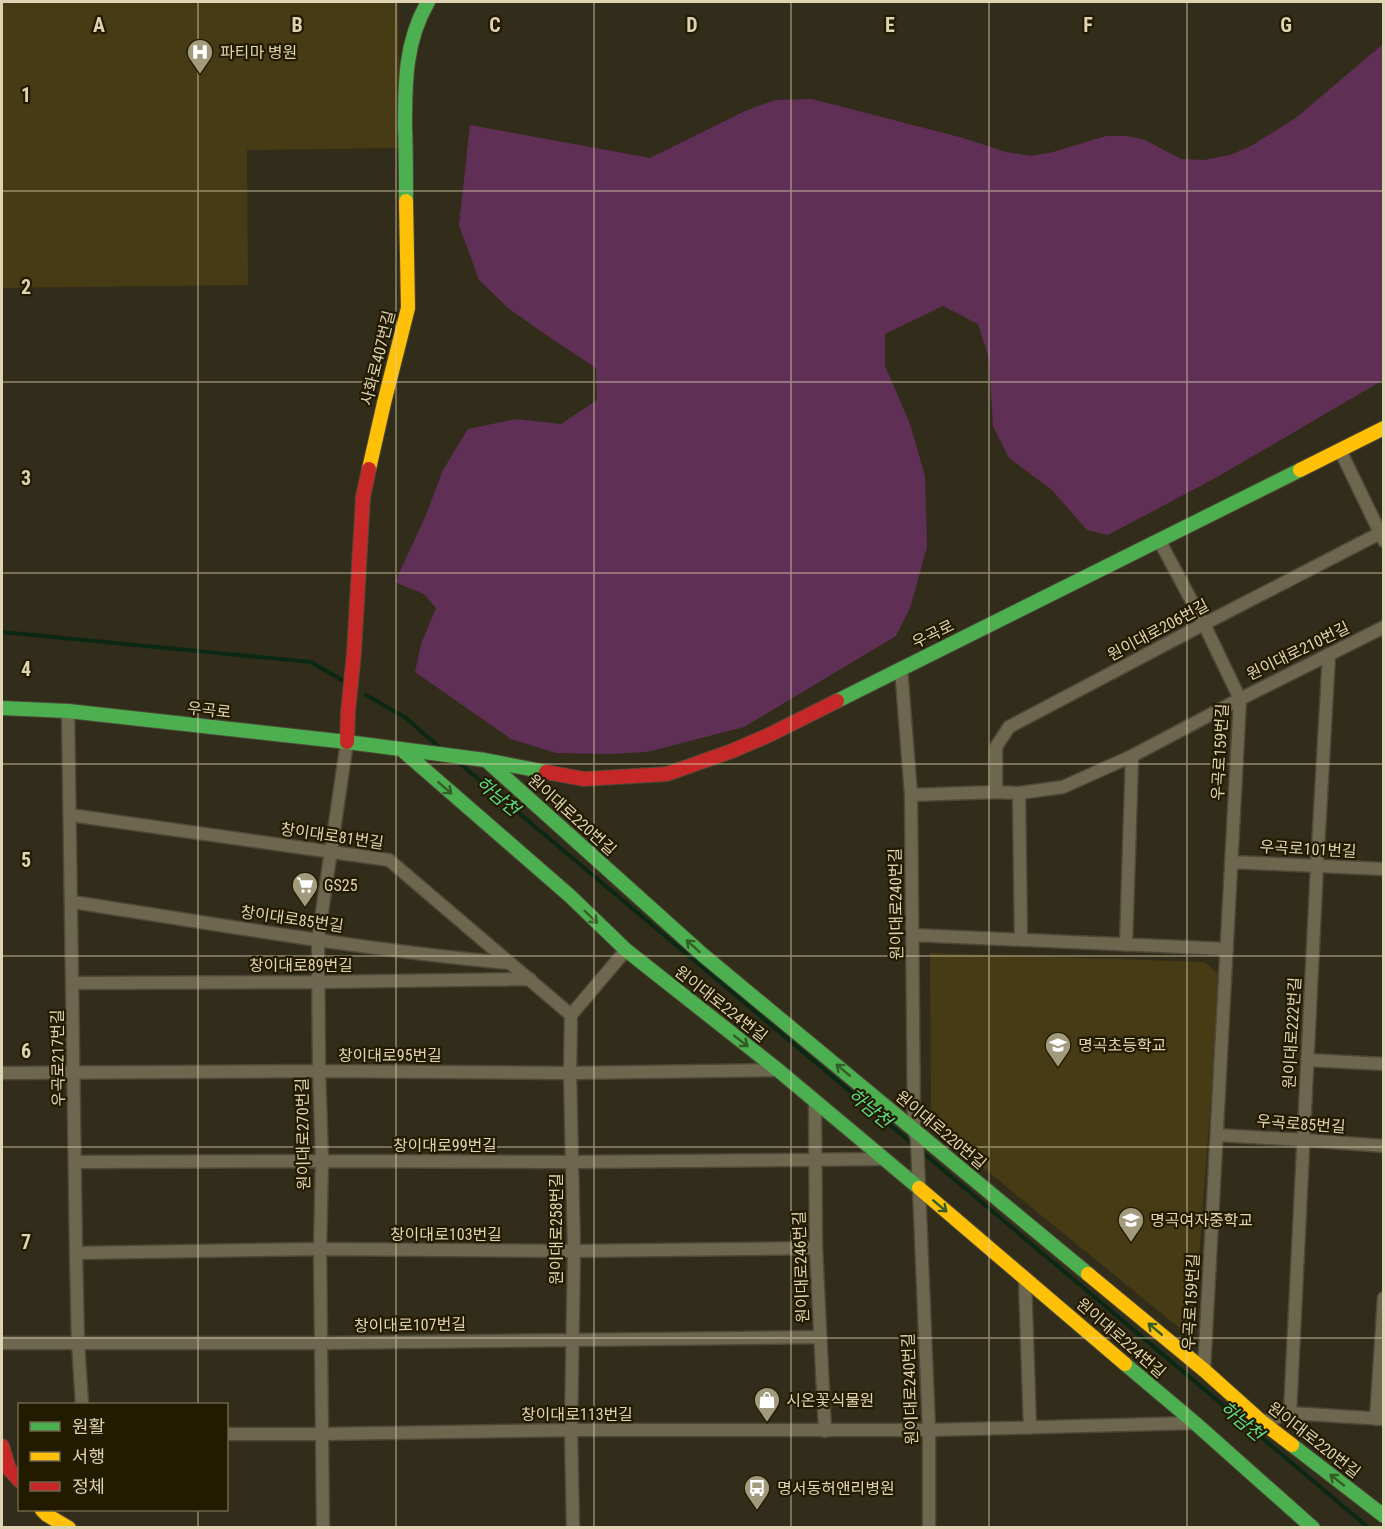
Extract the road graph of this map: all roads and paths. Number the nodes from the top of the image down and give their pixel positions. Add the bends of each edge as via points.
1 (428, 2) edge
2 (1383, 428) edge
3 (1340, 450) junction
4 (1382, 535) edge
5 (1159, 540) junction
6 (1204, 624) junction
7 (1383, 627) edge
8 (1329, 654) junction
9 (902, 668) junction
10 (1240, 699) junction
11 (2, 708) edge
12 (68, 711) junction
13 (347, 742) junction
14 (407, 750) junction
15 (1132, 756) junction
16 (480, 760) junction
17 (996, 792) junction
18 (1019, 793) junction
19 (911, 795) junction
20 (70, 815) junction
21 (331, 852) junction
22 (1231, 862) junction
23 (1317, 866) junction
24 (1383, 869) edge
25 (72, 902) junction
26 (914, 935) junction
27 (318, 939) junction
28 (1021, 940) junction
29 (1126, 945) junction
30 (1227, 949) junction
31 (627, 950) junction
32 (509, 963) junction
33 (530, 979) junction
34 (318, 982) junction
35 (73, 983) junction
36 (571, 1014) junction
37 (1313, 1060) junction
38 (1383, 1064) edge
39 (778, 1070) junction
40 (319, 1071) junction
41 (2, 1073) edge
42 (74, 1073) junction
43 (570, 1073) junction
44 (815, 1102) junction
45 (915, 1134) junction
46 (1217, 1135) junction
47 (1304, 1140) junction
48 (1383, 1146) edge
49 (815, 1159) junction
50 (884, 1159) junction
51 (322, 1161) junction
52 (76, 1162) junction
53 (572, 1162) junction
54 (918, 1182) junction
55 (816, 1248) junction
56 (320, 1249) junction
57 (574, 1251) junction
58 (76, 1252) junction
59 (1025, 1279) junction
60 (1383, 1298) edge
61 (820, 1337) junction
62 (572, 1339) junction
63 (2, 1343) edge
64 (78, 1343) junction
65 (321, 1343) junction
66 (1204, 1370) junction
67 (82, 1403) edge
68 (1290, 1413) junction
69 (1380, 1419) edge
70 (1262, 1422) junction
71 (1195, 1423) junction
72 (1030, 1428) junction
73 (571, 1430) junction
74 (928, 1430) junction
75 (825, 1431) junction
76 (228, 1434) edge
77 (322, 1434) junction
78 (2, 1446) edge
79 (18, 1479) edge
80 (44, 1511) edge
81 (1383, 1515) edge
82 (69, 1527) edge
83 (323, 1527) edge
84 (573, 1527) edge
85 (929, 1527) edge
86 (1313, 1527) edge

1 - 13 street, 사화로407번길 via 412,37 406,65 408,308 363,497
2 - 3 street, 우곡로
3 - 4 street
3 - 5 street, 우곡로
4 - 6 street, 원이대로206번길
5 - 6 street, 우곡로159번길
5 - 9 street, 우곡로
6 - 10 street, 우곡로159번길
6 - 17 street, 원이대로206번길 via 1009,727 996,747
7 - 8 street, 원이대로210번길
8 - 10 street, 원이대로210번길
8 - 23 street, 원이대로222번길
9 - 16 street, 우곡로 via 769,735 668,774 584,779
9 - 19 street, 원이대로240번길
10 - 15 street, 원이대로210번길
10 - 22 street, 우곡로159번길
11 - 12 street, 우곡로
12 - 13 street, 우곡로
12 - 20 street, 우곡로217번길
13 - 14 street, 우곡로
13 - 21 street, 원이대로270번길
14 - 16 street, 우곡로
14 -> 31 street, 원이대로224번길
15 - 18 street, 원이대로210번길 via 1063,787
15 - 29 street
45 -> 16 street, 원이대로220번길
17 - 18 street, 원이대로210번길
17 - 19 street, 원이대로210번길
18 - 28 street
19 - 26 street, 원이대로240번길
20 - 21 street, 창이대로81번길
20 - 25 street, 우곡로217번길
21 - 27 street, 원이대로270번길
21 - 32 street, 창이대로81번길 via 389,860
22 - 23 street, 우곡로101번길
22 - 30 street, 우곡로159번길
23 - 24 street, 우곡로101번길
23 - 37 street, 원이대로222번길
25 - 27 street, 창이대로85번길
25 - 35 street, 우곡로217번길
26 - 28 street
26 - 45 street, 원이대로240번길
27 - 32 street, 창이대로85번길
27 - 34 street, 원이대로270번길
28 - 29 street
29 - 30 street
30 - 46 street, 우곡로159번길
31 - 36 street
31 -> 39 street, 원이대로224번길
32 - 33 street, 창이대로81번길
33 - 34 street, 창이대로89번길
33 - 36 street, 창이대로81번길
34 - 35 street, 창이대로89번길
34 - 40 street, 원이대로270번길
35 - 42 street, 우곡로217번길
36 - 43 street, 원이대로258번길
37 - 38 street
37 - 47 street, 원이대로222번길
39 - 43 street, 창이대로95번길
39 - 44 street, 원이대로224번길
40 - 42 street, 창이대로95번길
40 - 43 street, 창이대로95번길
40 - 51 street, 원이대로270번길
41 - 42 street, 창이대로95번길
42 - 52 street, 우곡로217번길
43 - 53 street, 원이대로258번길
44 - 49 street, 원이대로246번길
44 - 50 street, 원이대로224번길
45 - 54 street, 원이대로240번길
66 -> 45 street, 원이대로220번길
46 - 47 street, 우곡로85번길
46 - 66 street, 우곡로159번길
47 - 48 street, 우곡로85번길
47 - 68 street, 원이대로222번길
49 - 50 street, 창이대로99번길
49 - 53 street, 창이대로99번길
49 - 55 street, 원이대로246번길
50 - 54 street, 원이대로224번길
51 - 52 street, 창이대로99번길
51 - 53 street, 창이대로99번길
51 - 56 street, 원이대로270번길
52 - 58 street, 우곡로217번길
53 - 57 street, 원이대로258번길
54 -> 59 street, 원이대로224번길
54 - 74 street, 원이대로240번길
55 - 57 street, 창이대로103번길
55 - 61 street, 원이대로246번길
56 - 57 street, 창이대로103번길
56 - 58 street, 창이대로103번길
56 - 65 street, 원이대로270번길
57 - 62 street, 원이대로258번길
58 - 64 street, 우곡로217번길
59 - 71 street, 원이대로224번길
59 - 72 street
60 - 69 street
61 - 62 street, 창이대로107번길
61 - 75 street, 원이대로246번길
62 - 65 street, 창이대로107번길
62 - 73 street, 원이대로258번길
63 - 64 street, 창이대로107번길
64 - 65 street, 창이대로107번길
64 - 67 street, 우곡로217번길
65 - 77 street, 원이대로270번길
66 - 70 street, 원이대로220번길
68 - 69 street
68 - 70 street
81 -> 70 street, 원이대로220번길
71 - 72 street
71 - 86 street, 원이대로224번길
72 - 74 street
73 - 75 street, 창이대로113번길
73 - 77 street, 창이대로113번길
73 - 84 street, 원이대로258번길
74 - 75 street, 창이대로113번길
74 - 85 street, 원이대로240번길
76 - 77 street, 창이대로113번길
77 - 83 street, 원이대로270번길
78 - 79 street via 9,1469
80 - 82 street

